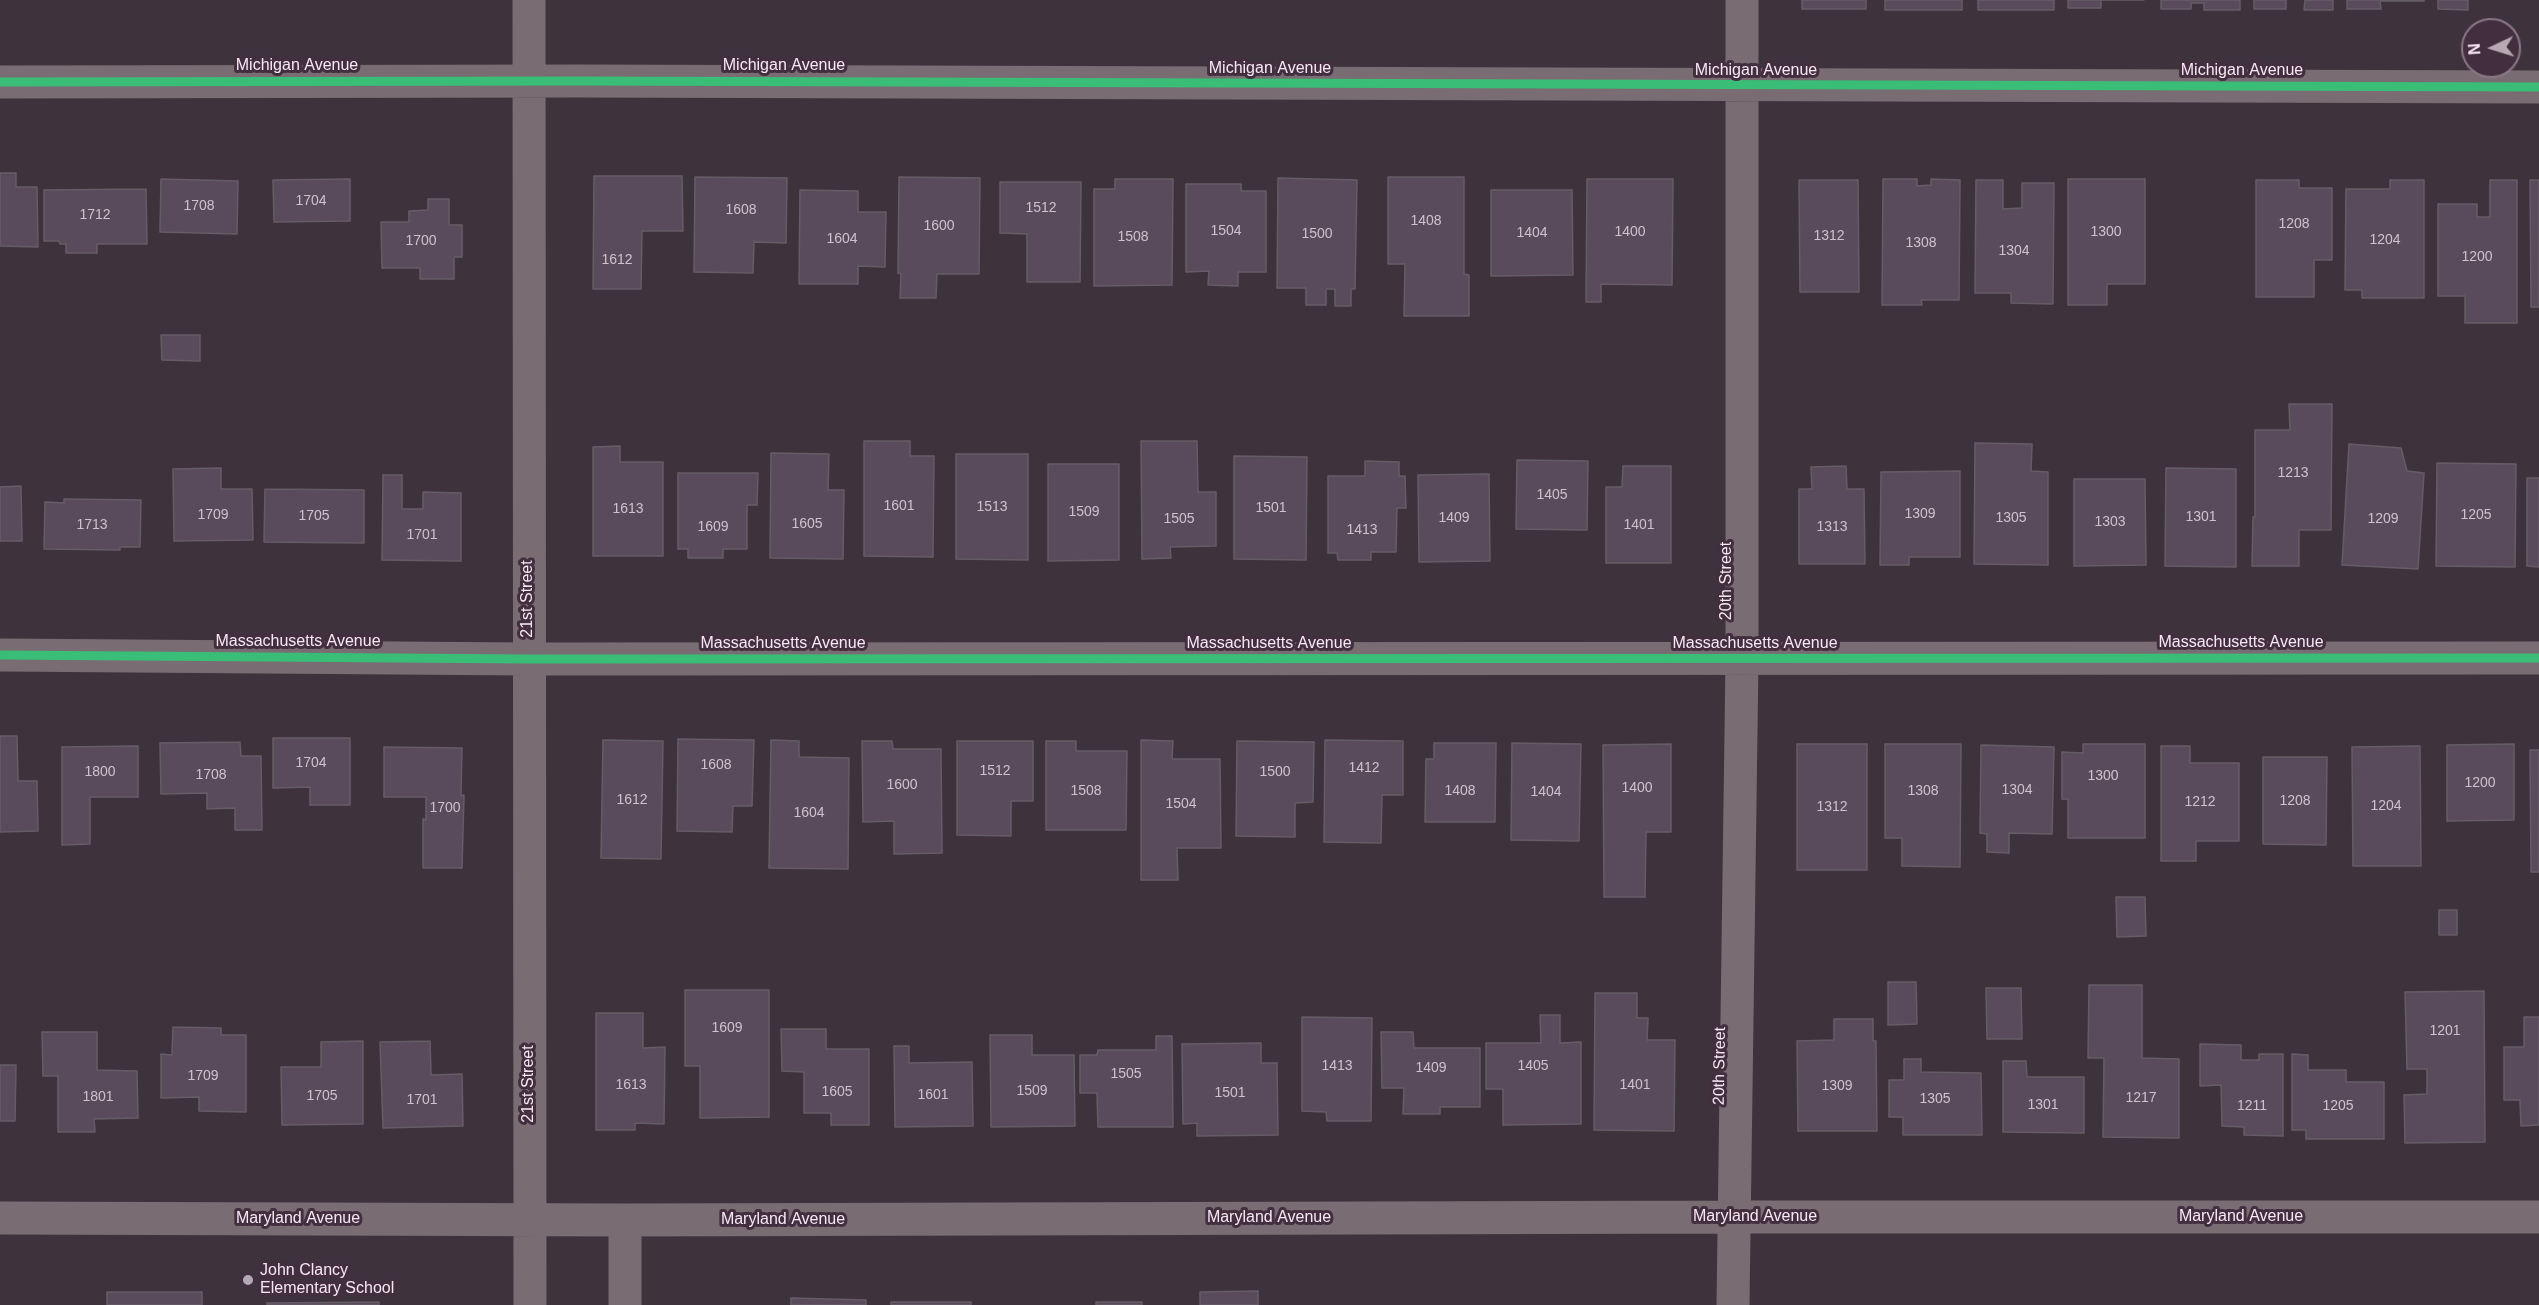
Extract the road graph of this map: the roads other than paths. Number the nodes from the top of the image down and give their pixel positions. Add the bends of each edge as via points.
1 (529, 0) edge
2 (1742, 0) edge
3 (529, 81) junction
4 (0, 82) edge
5 (1742, 86) junction
6 (2539, 87) edge
7 (0, 655) edge
8 (2539, 658) edge
9 (528, 659) junction
10 (1742, 660) junction
11 (1733, 1216) junction
12 (2539, 1217) edge
13 (0, 1218) edge
14 (530, 1220) junction
15 (625, 1220) junction
16 (530, 1305) edge
17 (624, 1305) edge
18 (1733, 1305) edge

1 - 3 street, 21st Street
2 - 5 street, 20th Street
3 - 4 street, Michigan Avenue
3 - 5 street, Michigan Avenue
3 - 9 street, 21st Street
5 - 6 street, Michigan Avenue
5 - 10 street, 20th Street
7 - 9 street, Massachusetts Avenue
8 - 10 street, Massachusetts Avenue
9 - 10 street, Massachusetts Avenue
9 - 14 street, 21st Street
10 - 11 street, 20th Street
11 - 12 street, Maryland Avenue
11 - 15 street, Maryland Avenue
11 - 18 street, 20th Street
13 - 14 street, Maryland Avenue
14 - 15 street, Maryland Avenue
14 - 16 street, 21st Street
15 - 17 street

